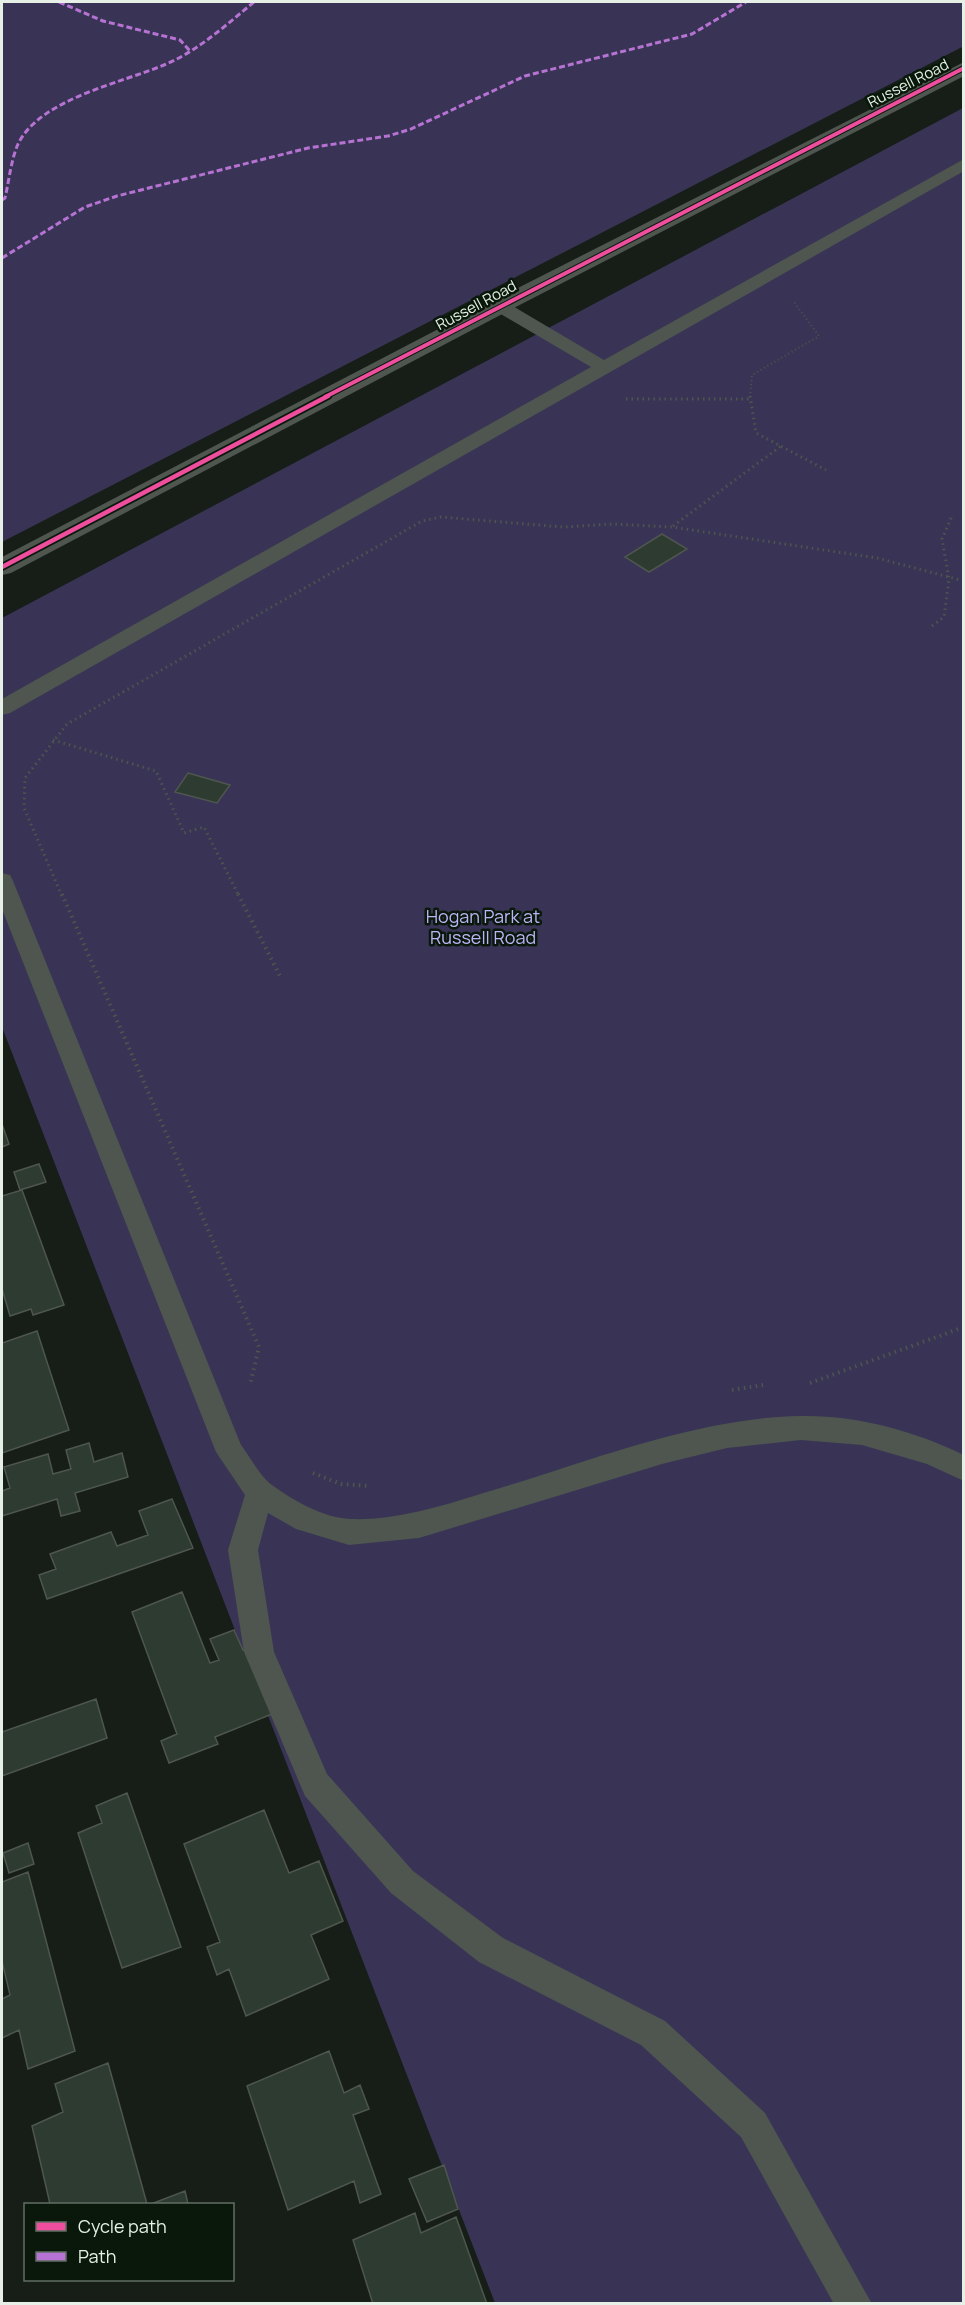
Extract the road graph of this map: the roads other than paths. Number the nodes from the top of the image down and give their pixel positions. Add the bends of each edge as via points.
1 (963, 68) edge
2 (963, 164) edge
3 (500, 306) junction
4 (604, 367) junction
5 (2, 567) edge
6 (2, 708) edge
7 (2, 881) edge
8 (963, 1469) edge
9 (260, 1493) junction
10 (854, 2304) edge

1 - 3 street, Russell Road
2 - 4 lane
3 - 4 lane
3 - 5 street, Russell Road
4 - 6 lane
7 - 9 lane via 230,1452
8 - 9 lane via 934,1454 862,1433 801,1428 727,1436 662,1452 419,1525 349,1532 306,1520
9 - 10 lane via 243,1550 259,1652 316,1785 402,1882 491,1950 653,2032 753,2125

